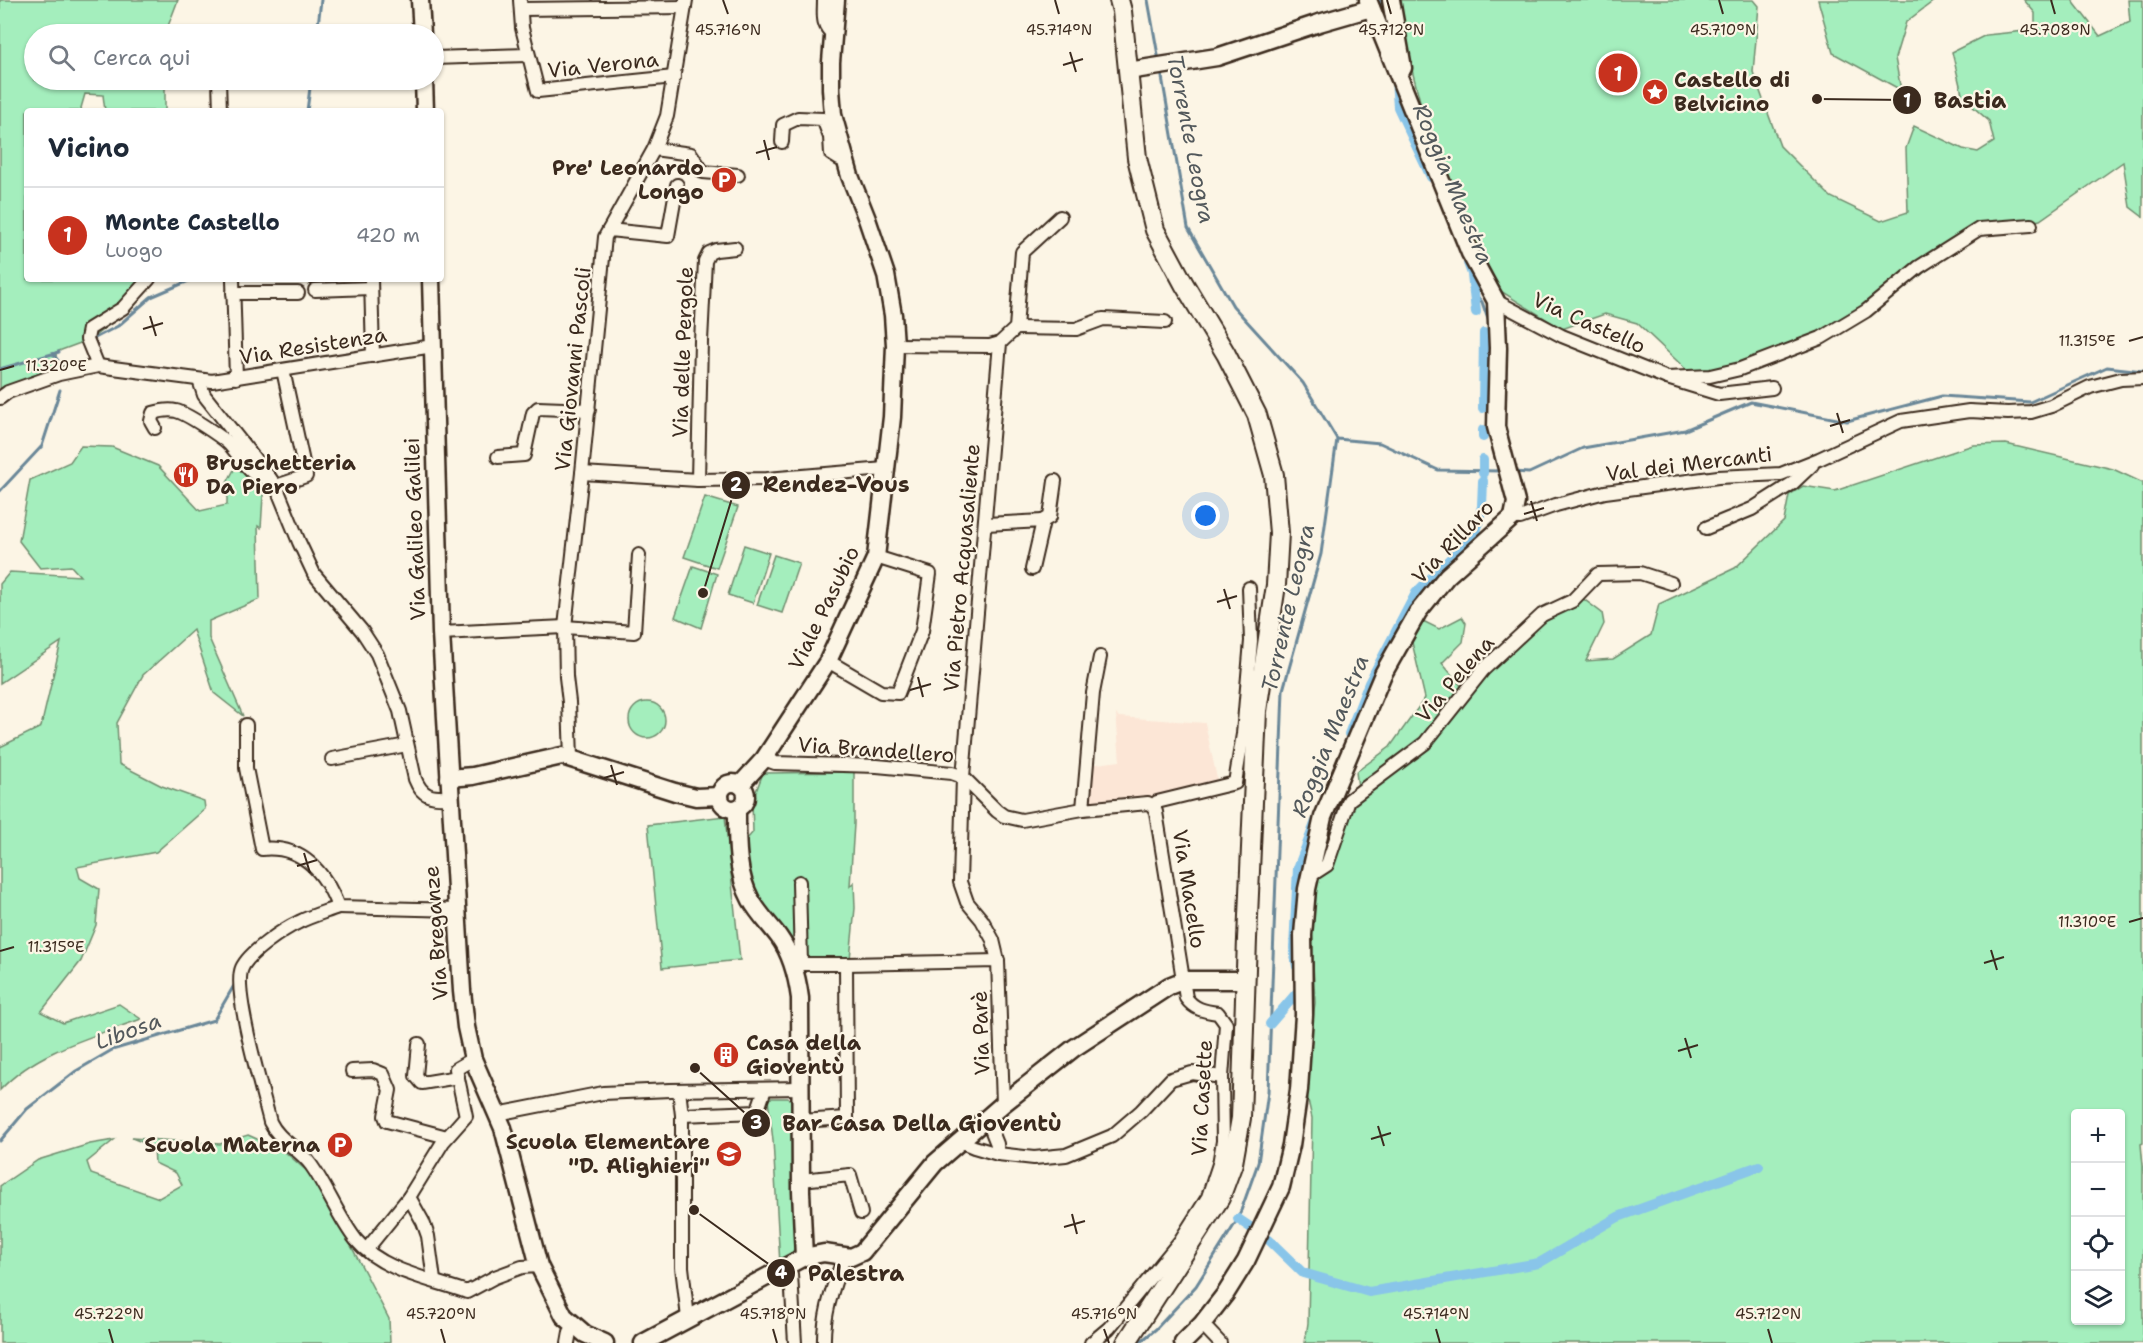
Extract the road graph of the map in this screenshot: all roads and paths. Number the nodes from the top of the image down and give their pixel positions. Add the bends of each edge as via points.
1 (420, 0) edge
2 (824, 0) edge
3 (836, 0) edge
4 (1119, 0) edge
5 (1391, 0) edge
6 (685, 3) edge
7 (1370, 4) edge
8 (520, 5) edge
9 (421, 24) edge
10 (833, 34) junction
11 (528, 55) junction
12 (444, 58) edge
13 (1128, 71) junction
14 (674, 77) junction
15 (219, 90) edge
16 (424, 90) edge
17 (220, 108) edge
18 (425, 108) edge
19 (1412, 110) junction
20 (782, 142) dead end
21 (654, 149) junction
22 (844, 159) junction
23 (738, 175) dead end
24 (677, 184) dead end
25 (1060, 217) dead end
26 (2031, 225) dead end
27 (609, 230) junction
28 (735, 248) dead end
29 (146, 282) edge
30 (233, 282) edge
31 (431, 282) edge
32 (371, 284) edge
33 (315, 290) dead end
34 (298, 293) dead end
35 (233, 294) junction
36 (1496, 301) junction
37 (1165, 322) dead end
38 (1017, 328) junction
39 (1000, 343) junction
40 (895, 345) junction
41 (433, 346) junction
42 (373, 356) junction
43 (98, 366) junction
44 (282, 370) junction
45 (236, 378) junction
46 (1667, 378) junction
47 (2143, 378) edge
48 (199, 380) junction
49 (1772, 388) dead end
50 (0, 398) edge
51 (589, 410) junction
52 (155, 428) dead end
53 (498, 457) dead end
54 (1819, 459) junction
55 (885, 469) junction
56 (582, 473) junction
57 (698, 480) junction
58 (1055, 481) dead end
59 (273, 482) junction
60 (1513, 517) junction
61 (1042, 521) junction
62 (986, 524) junction
63 (1706, 528) dead end
64 (639, 555) dead end
65 (876, 557) junction
66 (1032, 569) dead end
67 (1671, 583) dead end
68 (1249, 588) dead end
69 (565, 627) junction
70 (441, 633) junction
71 (1100, 657) dead end
72 (828, 661) junction
73 (246, 725) dead end
74 (407, 745) junction
75 (571, 758) junction
76 (332, 759) dead end
77 (764, 759) junction
78 (963, 777) junction
79 (448, 778) junction
80 (740, 784) junction
81 (720, 796) junction
82 (964, 796) joint
83 (450, 797) junction
84 (1153, 806) junction
85 (737, 809) junction
86 (1083, 809) junction
87 (1310, 876) junction
88 (799, 882) dead end
89 (338, 907) junction
90 (457, 910) junction
91 (998, 961) junction
92 (797, 964) junction
93 (846, 964) junction
94 (1245, 980) junction
95 (1184, 981) junction
96 (419, 1044) dead end
97 (473, 1059) junction
98 (352, 1071) dead end
99 (458, 1077) junction
100 (1222, 1077) junction
101 (800, 1088) junction
102 (765, 1089) junction
103 (675, 1090) junction
104 (1003, 1104) junction
105 (497, 1114) junction
106 (682, 1115) junction
107 (987, 1119) junction
108 (801, 1121) junction
109 (445, 1139) junction
110 (962, 1142) junction
111 (998, 1154) junction
112 (801, 1180) junction
113 (409, 1197) junction
114 (861, 1213) dead end
115 (367, 1249) junction
116 (845, 1256) junction
117 (804, 1257) junction
118 (539, 1266) junction
119 (785, 1267) junction
120 (434, 1280) junction
121 (688, 1318) junction
122 (1202, 1324) junction
123 (574, 1326) junction
124 (568, 1343) edge
125 (605, 1343) edge
126 (644, 1343) edge
127 (795, 1343) edge
128 (824, 1343) edge
129 (1091, 1343) edge
130 (1126, 1343) edge
131 (1183, 1343) edge
132 (1220, 1343) edge

1 - 9 street
2 - 10 street via 824,23
3 - 10 street, Viale Pasubio
4 - 13 main road
5 - 19 street
6 - 8 street
6 - 14 street, Via Giovanni Pascoli
7 - 13 street via 1217,57
7 - 19 street
8 - 11 street
10 - 22 street, Viale Pasubio via 833,114
11 - 12 street
11 - 14 street, Via Verona via 538,92
13 - 94 main road via 1137,158 1155,230 1257,415 1274,476 1279,533 1276,585 1257,711
14 - 21 street, Via Giovanni Pascoli via 667,116
15 - 17 street
16 - 18 street
19 - 36 street via 1470,253
20 - 22 street via 783,124 798,118 823,119 831,154
21 - 23 street via 691,154 703,172
21 - 27 street, Via Giovanni Pascoli
22 - 40 street, Viale Pasubio via 886,275
24 - 27 street via 668,236
25 - 38 street via 1022,252
26 - 46 street, Via Castello via 1979,230 1919,267 1866,311 1821,338 1740,369 1710,376
27 - 51 street, Via Giovanni Pascoli via 605,237
28 - 57 street, Via delle Pergole via 716,249 705,261
29 - 43 street via 123,308 90,327 87,339
30 - 35 street
31 - 41 street, Via Galileo Galilei
32 - 33 street
32 - 42 street
34 - 35 street
35 - 45 street
36 - 46 street, Via Castello via 1563,336
36 - 60 street, Via Rillaro via 1496,427 1516,502
37 - 38 street via 1103,319 1076,329
38 - 39 street
39 - 40 street
39 - 62 street, Via Pietro Acquasaliente
40 - 55 street, Viale Pasubio
41 - 42 street, Via Resistenza
41 - 70 street, Via Galileo Galilei
42 - 44 street, Via Resistenza
43 - 48 street, Via Resistenza
43 - 50 street, Via Resistenza via 59,374
44 - 45 street, Via Resistenza
44 - 59 street via 306,476
45 - 48 street, Via Resistenza
46 - 49 street, Via Castello via 1719,394
47 - 54 street, Val dei Mercanti via 2090,387 2031,412 1970,411 1901,421
48 - 59 street via 204,395
51 - 53 street via 537,408 524,455
51 - 56 street, Via Giovanni Pascoli
52 - 59 street via 151,421 153,413 178,411 230,445 254,473
54 - 60 street, Val dei Mercanti via 1780,474 1718,477 1605,492 1520,519
54 - 63 street via 1792,483 1752,509
55 - 57 street via 767,479
55 - 65 street, Viale Pasubio
56 - 57 street
56 - 69 street, Via Giovanni Pascoli
58 - 61 street via 1050,517
59 - 74 street via 314,574 363,631 377,654 396,699
60 - 87 street, Via Rillaro via 1447,576 1418,612 1383,674 1323,817
61 - 62 street
61 - 66 street
62 - 78 street, Via Pietro Acquasaliente
64 - 69 street via 634,632
65 - 72 street, Viale Pasubio
65 - 72 street via 930,574 922,631 898,693 881,692
67 - 87 street, Via Pelena via 1640,573 1598,574 1572,601 1542,615 1483,670 1425,743 1349,800 1327,865
68 - 84 street, Via Brandellero via 1251,641 1235,783
69 - 70 street
69 - 75 street, Via Giovanni Pascoli
70 - 79 street, Via Galileo Galilei
71 - 86 street
72 - 77 street, Viale Pasubio
73 - 89 street via 246,768 262,849 276,847 305,858 332,890
74 - 76 street
74 - 83 street via 422,792 431,797
75 - 79 street via 551,757 473,776
75 - 81 street via 675,792 696,797
77 - 78 street, Via Brandellero via 775,763 878,766
77 - 80 street, Viale Pasubio
78 - 82 street, Via Pietro Acquasaliente
78 - 86 street, Via Brandellero via 997,811 1013,819
79 - 83 street, Via Breganze
80 - 81 street, Viale Pasubio via 727,785
80 - 85 street via 747,795
81 - 85 street via 725,807
82 - 91 street, Via Parè via 960,882 967,902 993,940
83 - 90 street, Via Breganze
84 - 86 street, Via Brandellero via 1141,803
84 - 95 street, Via Macello
85 - 92 street via 744,883 751,900
87 - 122 street, Via Rillaro via 1303,935 1304,1015 1299,1090 1281,1187 1246,1261
88 - 92 street
89 - 90 street
89 - 115 street via 298,922 272,939 249,958 239,980 275,1133 310,1163 345,1223
90 - 97 street, Via Breganze via 462,991
91 - 93 street, Via Parè
91 - 104 street, Via Parè
92 - 93 street, Via Parè
92 - 101 street
93 - 108 street via 850,997 847,1118
94 - 95 street
94 - 130 main road via 1241,1118 1233,1163 1220,1198 1197,1237
95 - 100 street, Via Casette via 1186,998 1192,1006 1218,1012 1226,1024
95 - 104 street via 1168,986 1074,1048
96 - 99 street via 416,1076 422,1083
97 - 99 street via 456,1069
97 - 105 street, Via Breganze
98 - 109 street via 374,1070 383,1074 390,1090 387,1122
99 - 109 street via 466,1116
100 - 111 street via 1192,1073 1171,1079 1112,1136 1066,1155 1034,1158
100 - 129 street, Via Casette via 1223,1141 1208,1197 1180,1241 1109,1328
101 - 102 street
101 - 108 street
102 - 103 street
102 - 106 street via 757,1112
103 - 105 street via 603,1093
103 - 106 street
104 - 107 street
105 - 118 street, Via Breganze
106 - 121 street via 682,1267
107 - 110 street
107 - 111 street
108 - 112 street
109 - 113 street
110 - 111 street
110 - 116 street via 935,1163 862,1252
112 - 114 street via 850,1175
112 - 117 street
113 - 115 street
113 - 120 street via 426,1229
115 - 120 street via 377,1259
116 - 117 street via 824,1253
116 - 128 street via 825,1321
117 - 119 street
118 - 120 street via 522,1267 467,1292
118 - 123 street, Via Breganze via 564,1316
119 - 121 street
119 - 127 street via 791,1274
121 - 126 street
122 - 131 street, Via Rillaro
122 - 132 street
123 - 124 street
123 - 125 street

